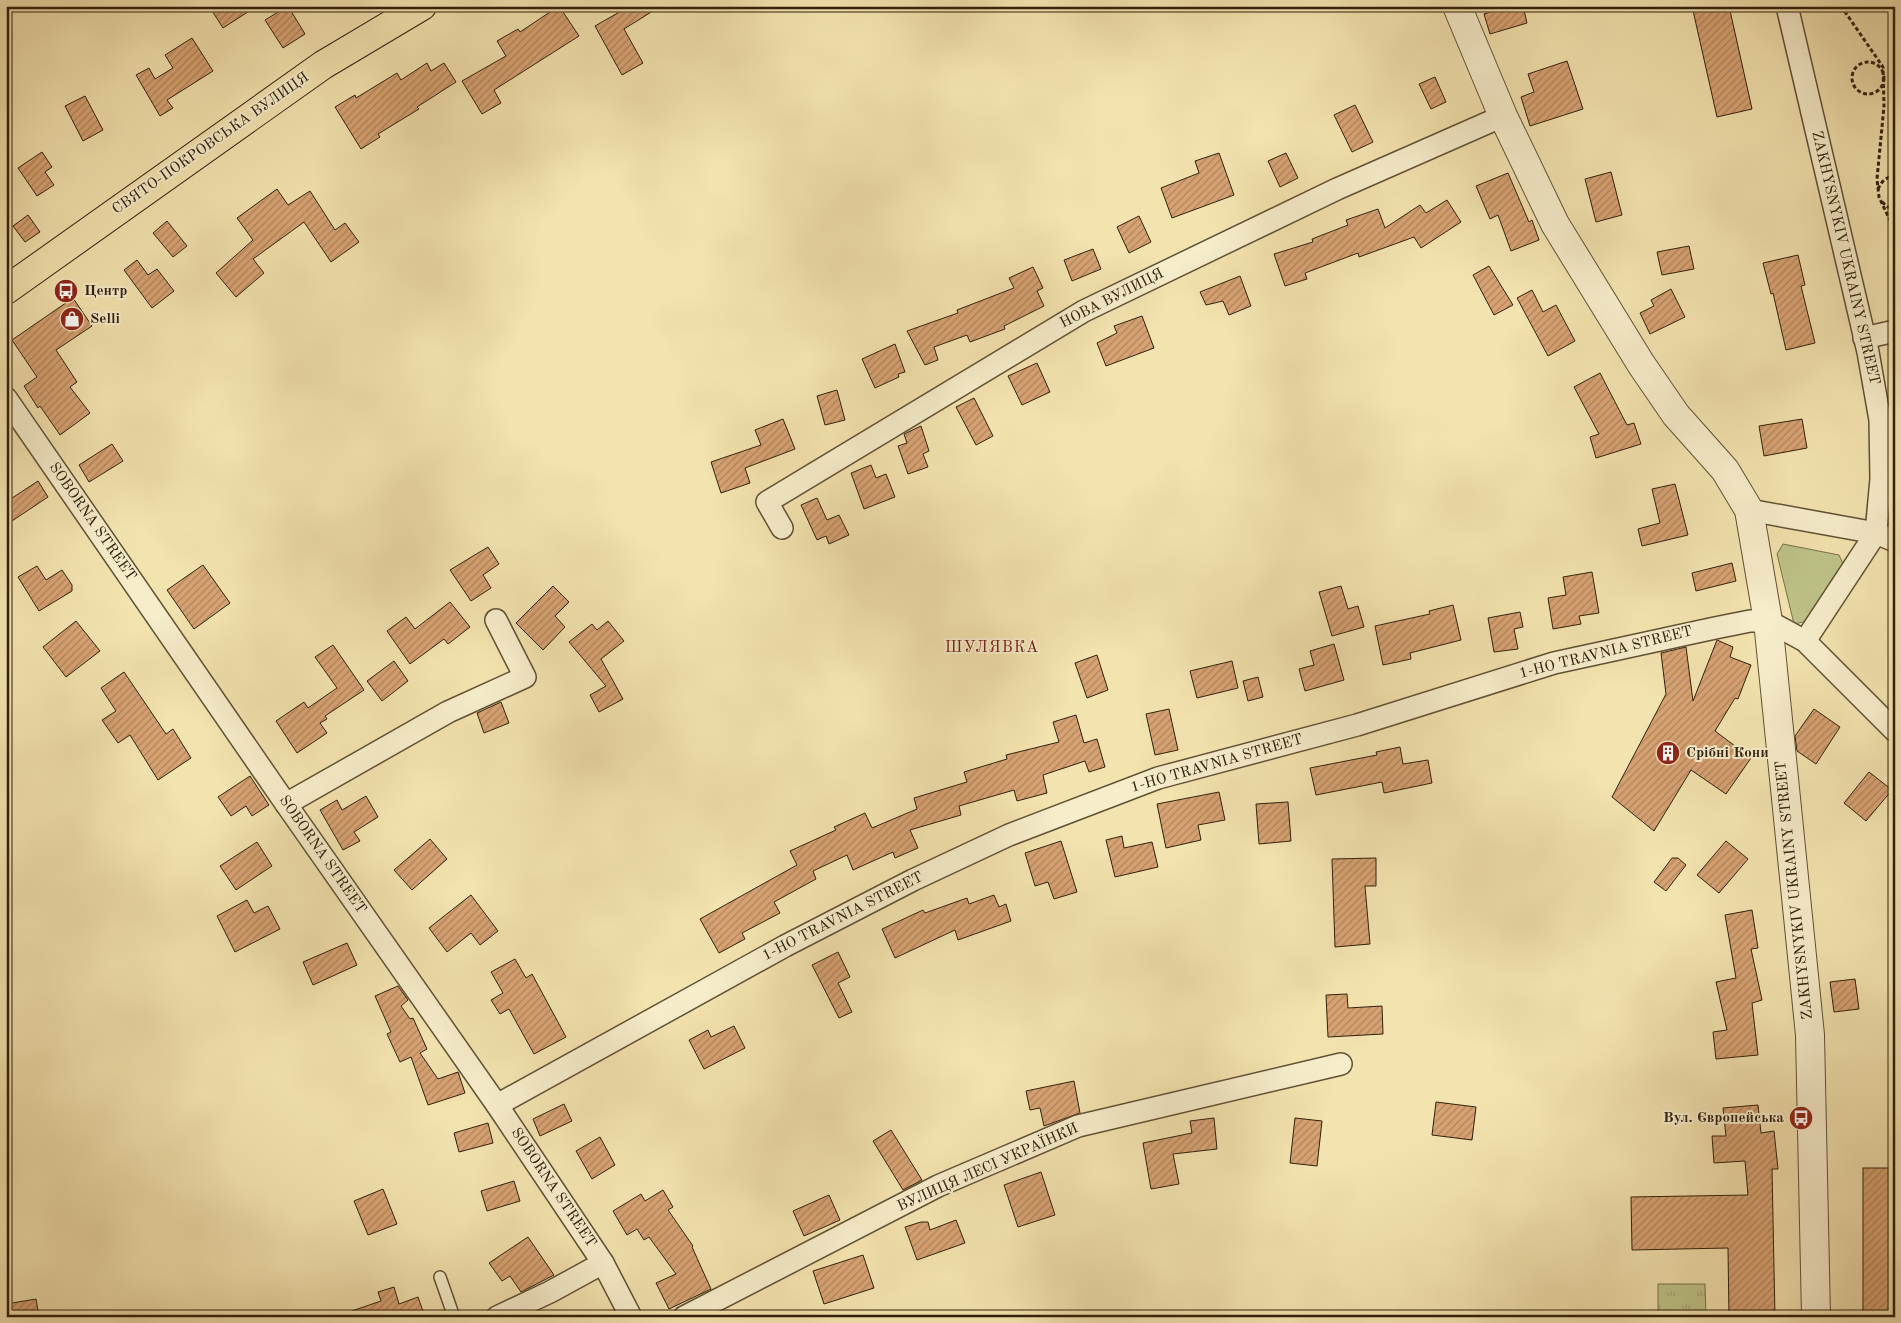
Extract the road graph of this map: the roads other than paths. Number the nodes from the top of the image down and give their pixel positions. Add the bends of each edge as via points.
1 (422, 6) edge
2 (1457, 6) edge
3 (1787, 6) edge
4 (1503, 116) junction
5 (6, 290) edge
6 (1895, 331) edge
7 (1864, 338) junction
8 (6, 398) edge
9 (1749, 510) junction
10 (782, 528) dead end
11 (1885, 537) edge
12 (496, 620) dead end
13 (1768, 621) junction
14 (1805, 641) junction
15 (1895, 731) edge
16 (286, 804) junction
17 (1341, 1064) dead end
18 (497, 1105) junction
19 (603, 1262) junction
20 (440, 1277) dead end
21 (454, 1317) edge
22 (497, 1317) edge
23 (631, 1317) edge
24 (684, 1317) edge
25 (1816, 1317) edge

1 - 5 main road, СВЯТО-ПОКРОВСЬКА ВУЛИЦЯ via 323,65
2 - 4 street, ZAKHYSNYKIV UKRAINY STREET
3 - 7 street, ZAKHYSNYKIV UKRAINY STREET
4 - 9 street, ZAKHYSNYKIV UKRAINY STREET via 1555,224 1642,364 1676,415 1725,470
4 - 10 street, НОВА ВУЛИЦЯ via 1337,189 1084,311 767,502
6 - 7 street
7 - 11 street, ZAKHYSNYKIV UKRAINY STREET via 1880,420
8 - 16 street, SOBORNA STREET
9 - 11 street
9 - 13 street, ZAKHYSNYKIV UKRAINY STREET
11 - 14 street, ZAKHYSNYKIV UKRAINY STREET
12 - 16 street via 525,677 448,712
13 - 14 street
13 - 18 street, 1-HO TRAVNIA STREET via 1750,621 1554,663 1357,725 1158,778 1009,834 785,946
13 - 25 street, ZAKHYSNYKIV UKRAINY STREET via 1810,1035
14 - 15 street
16 - 18 street, SOBORNA STREET
17 - 24 street, ВУЛИЦЯ ЛЕСІ УКРАЇНКИ via 1078,1126 938,1186
18 - 19 street, SOBORNA STREET
19 - 22 street
19 - 23 street, SOBORNA STREET
20 - 21 lane

